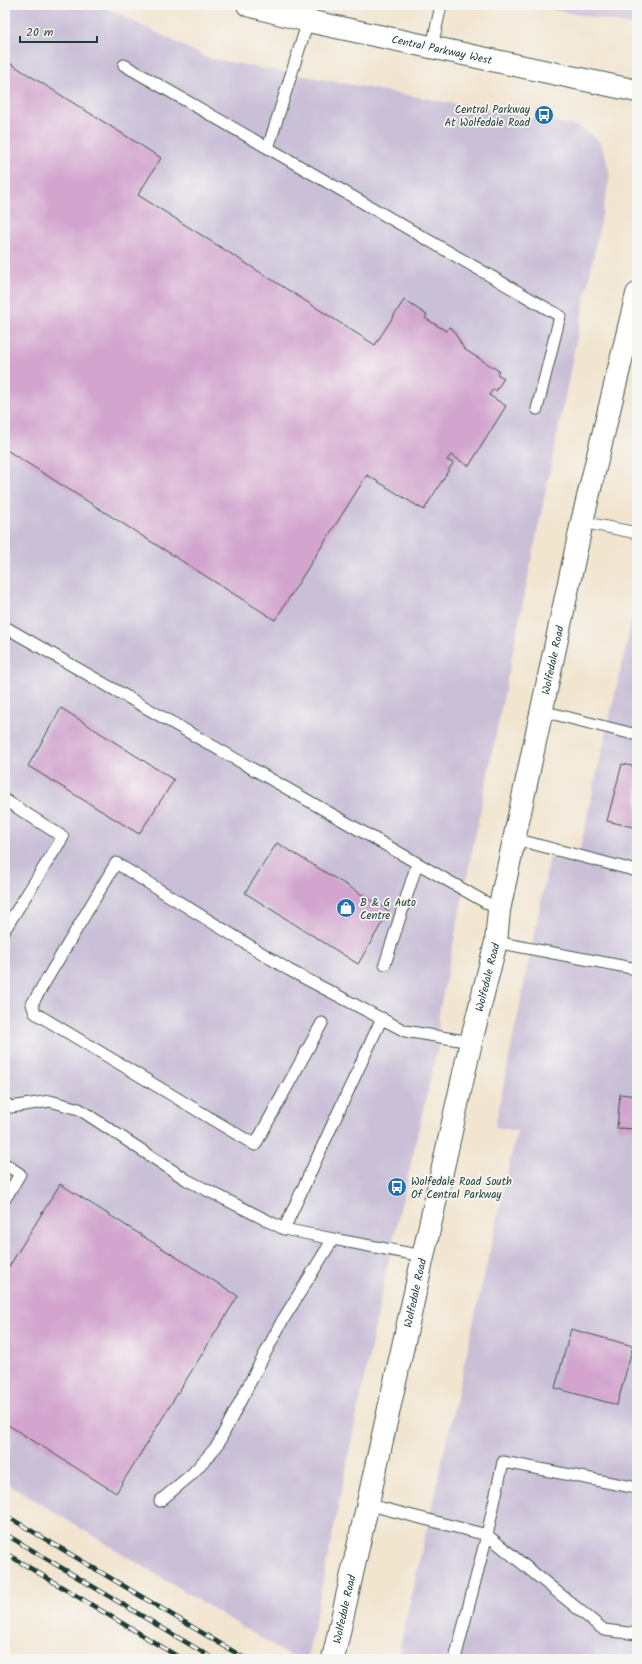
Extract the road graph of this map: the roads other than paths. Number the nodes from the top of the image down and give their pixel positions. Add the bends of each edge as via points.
1 (248, 5) edge
2 (441, 5) edge
3 (308, 20) junction
4 (432, 47) junction
5 (124, 64) dead end
6 (637, 92) edge
7 (268, 148) junction
8 (637, 294) edge
9 (537, 409) dead end
10 (582, 522) junction
11 (637, 533) edge
12 (5, 627) edge
13 (542, 711) junction
14 (637, 735) edge
15 (5, 800) edge
16 (515, 839) junction
17 (417, 864) junction
18 (637, 871) edge
19 (499, 910) junction
20 (5, 929) edge
21 (496, 942) junction
22 (385, 964) dead end
23 (637, 968) edge
24 (382, 1018) junction
25 (322, 1023) dead end
26 (471, 1042) junction
27 (5, 1103) edge
28 (5, 1164) edge
29 (5, 1199) edge
30 (284, 1230) junction
31 (333, 1239) junction
32 (423, 1256) junction
33 (637, 1488) edge
34 (160, 1501) dead end
35 (366, 1504) junction
36 (487, 1535) junction
37 (637, 1634) edge
38 (333, 1659) edge
39 (455, 1659) edge

1 - 3 street, Central Parkway West
2 - 4 lane
3 - 4 street, Central Parkway West
3 - 7 lane
4 - 6 street, Central Parkway West
5 - 7 lane
7 - 9 lane via 560,316
8 - 10 street, Wolfedale Road
10 - 11 lane
10 - 13 street, Wolfedale Road
12 - 17 lane
13 - 14 lane
13 - 16 street, Wolfedale Road
15 - 20 lane via 63,838
16 - 18 lane
16 - 19 street, Wolfedale Road
17 - 19 lane
17 - 22 lane
19 - 21 street, Wolfedale Road
21 - 23 lane
21 - 26 street, Wolfedale Road
24 - 25 lane via 289,970 116,863 32,1004 35,1013 255,1145
24 - 26 lane via 405,1031
24 - 30 lane
26 - 32 street, Wolfedale Road
27 - 30 lane via 11,1107 50,1100 79,1109 187,1180
28 - 29 lane via 20,1174
30 - 31 lane
31 - 32 lane
31 - 34 lane via 281,1323 217,1446 192,1474
32 - 35 street, Wolfedale Road
33 - 36 lane via 503,1462
35 - 36 lane
35 - 38 street, Wolfedale Road
36 - 37 lane via 604,1630
36 - 39 lane

